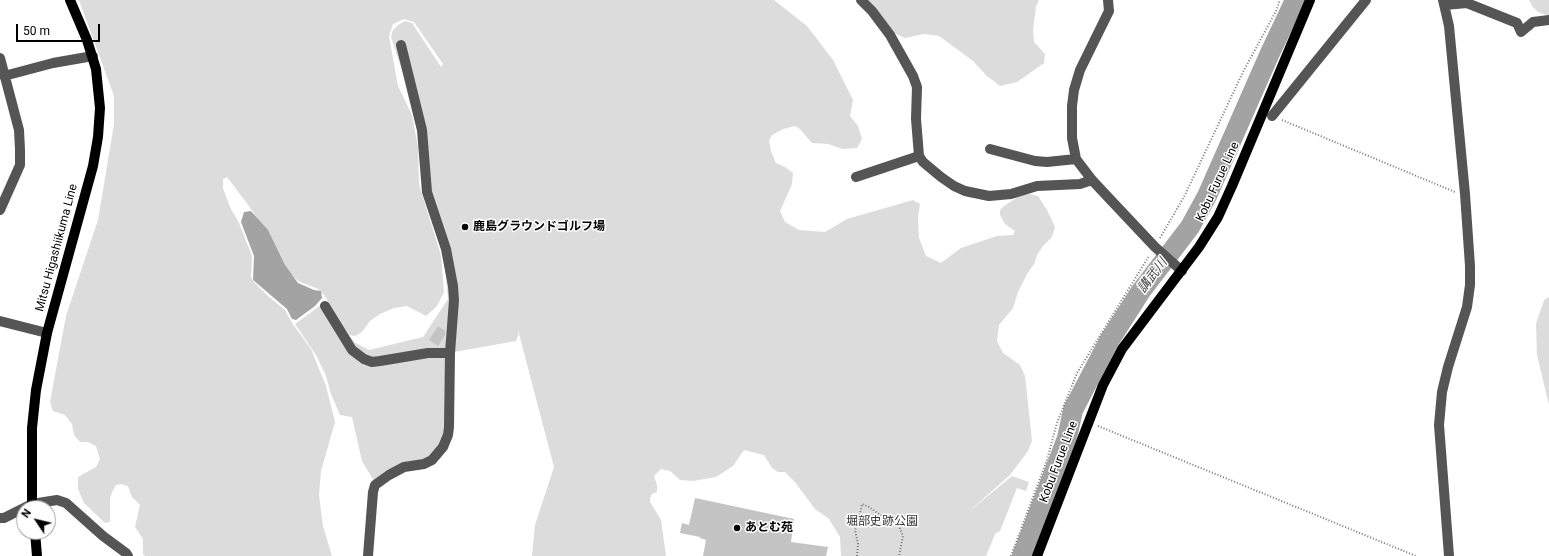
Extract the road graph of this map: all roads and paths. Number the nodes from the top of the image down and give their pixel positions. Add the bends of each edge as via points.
1 (70, 0) edge
2 (861, 0) edge
3 (1108, 0) edge
4 (1280, 0) edge
5 (1310, 0) edge
6 (1366, 0) edge
7 (1444, 2) edge
8 (1549, 20) edge
9 (401, 45) dead end
10 (93, 56) junction
11 (0, 58) edge
12 (4, 76) junction
13 (1272, 116) joint
14 (990, 149) dead end
15 (919, 156) junction
16 (1076, 159) junction
17 (856, 177) dead end
18 (1092, 180) junction
19 (1465, 194) junction
20 (0, 210) edge
21 (1158, 249) junction
22 (1179, 268) junction
23 (325, 306) dead end
24 (0, 321) edge
25 (47, 334) junction
26 (450, 353) junction
27 (1088, 422) junction
28 (32, 500) edge
29 (56, 500) edge
30 (16, 513) edge
31 (1, 520) edge
32 (36, 540) edge
33 (37, 556) edge
34 (128, 556) edge
35 (368, 556) edge
36 (857, 556) edge
37 (899, 556) edge
38 (1011, 556) edge
39 (1037, 556) edge
40 (1416, 556) edge
41 (1449, 556) edge

1 - 10 main road, Mitsu Higashiikuma Line
2 - 15 street via 890,35 913,76 917,87
3 - 16 street via 1109,11 1080,70 1074,90 1072,138
4 - 21 path
5 - 22 main road, Kobu Furue Line via 1218,217 1199,247
6 - 13 street
7 - 8 street via 1467,3 1517,23 1521,32 1533,22
7 - 19 street via 1449,26
9 - 26 street via 422,130 427,192 451,269 454,300
10 - 12 street
10 - 25 main road, Mitsu Higashiikuma Line via 100,108 98,137 93,166
11 - 12 street
12 - 20 street via 19,130 20,165
13 - 19 path
14 - 16 street via 1035,161
15 - 17 street
15 - 18 street via 928,167 954,186 989,196 1011,194 1037,186 1080,184
16 - 18 street
18 - 21 street
19 - 41 street via 1470,285 1467,307 1442,392 1439,425
21 - 22 street
21 - 38 path via 1076,373
22 - 27 main road, Kobu Furue Line via 1122,349 1103,385
23 - 26 street via 352,350 364,359 372,362 428,352
24 - 25 street
25 - 28 main road, Mitsu Higashiikuma Line via 36,390 32,428
26 - 35 street via 449,426 446,441 432,460 404,467 375,485
27 - 39 main road, Kobu Furue Line
27 - 40 path
29 - 34 street via 66,503
30 - 31 street
32 - 33 main road
36 - 37 path via 855,530 862,504 898,524 903,536

